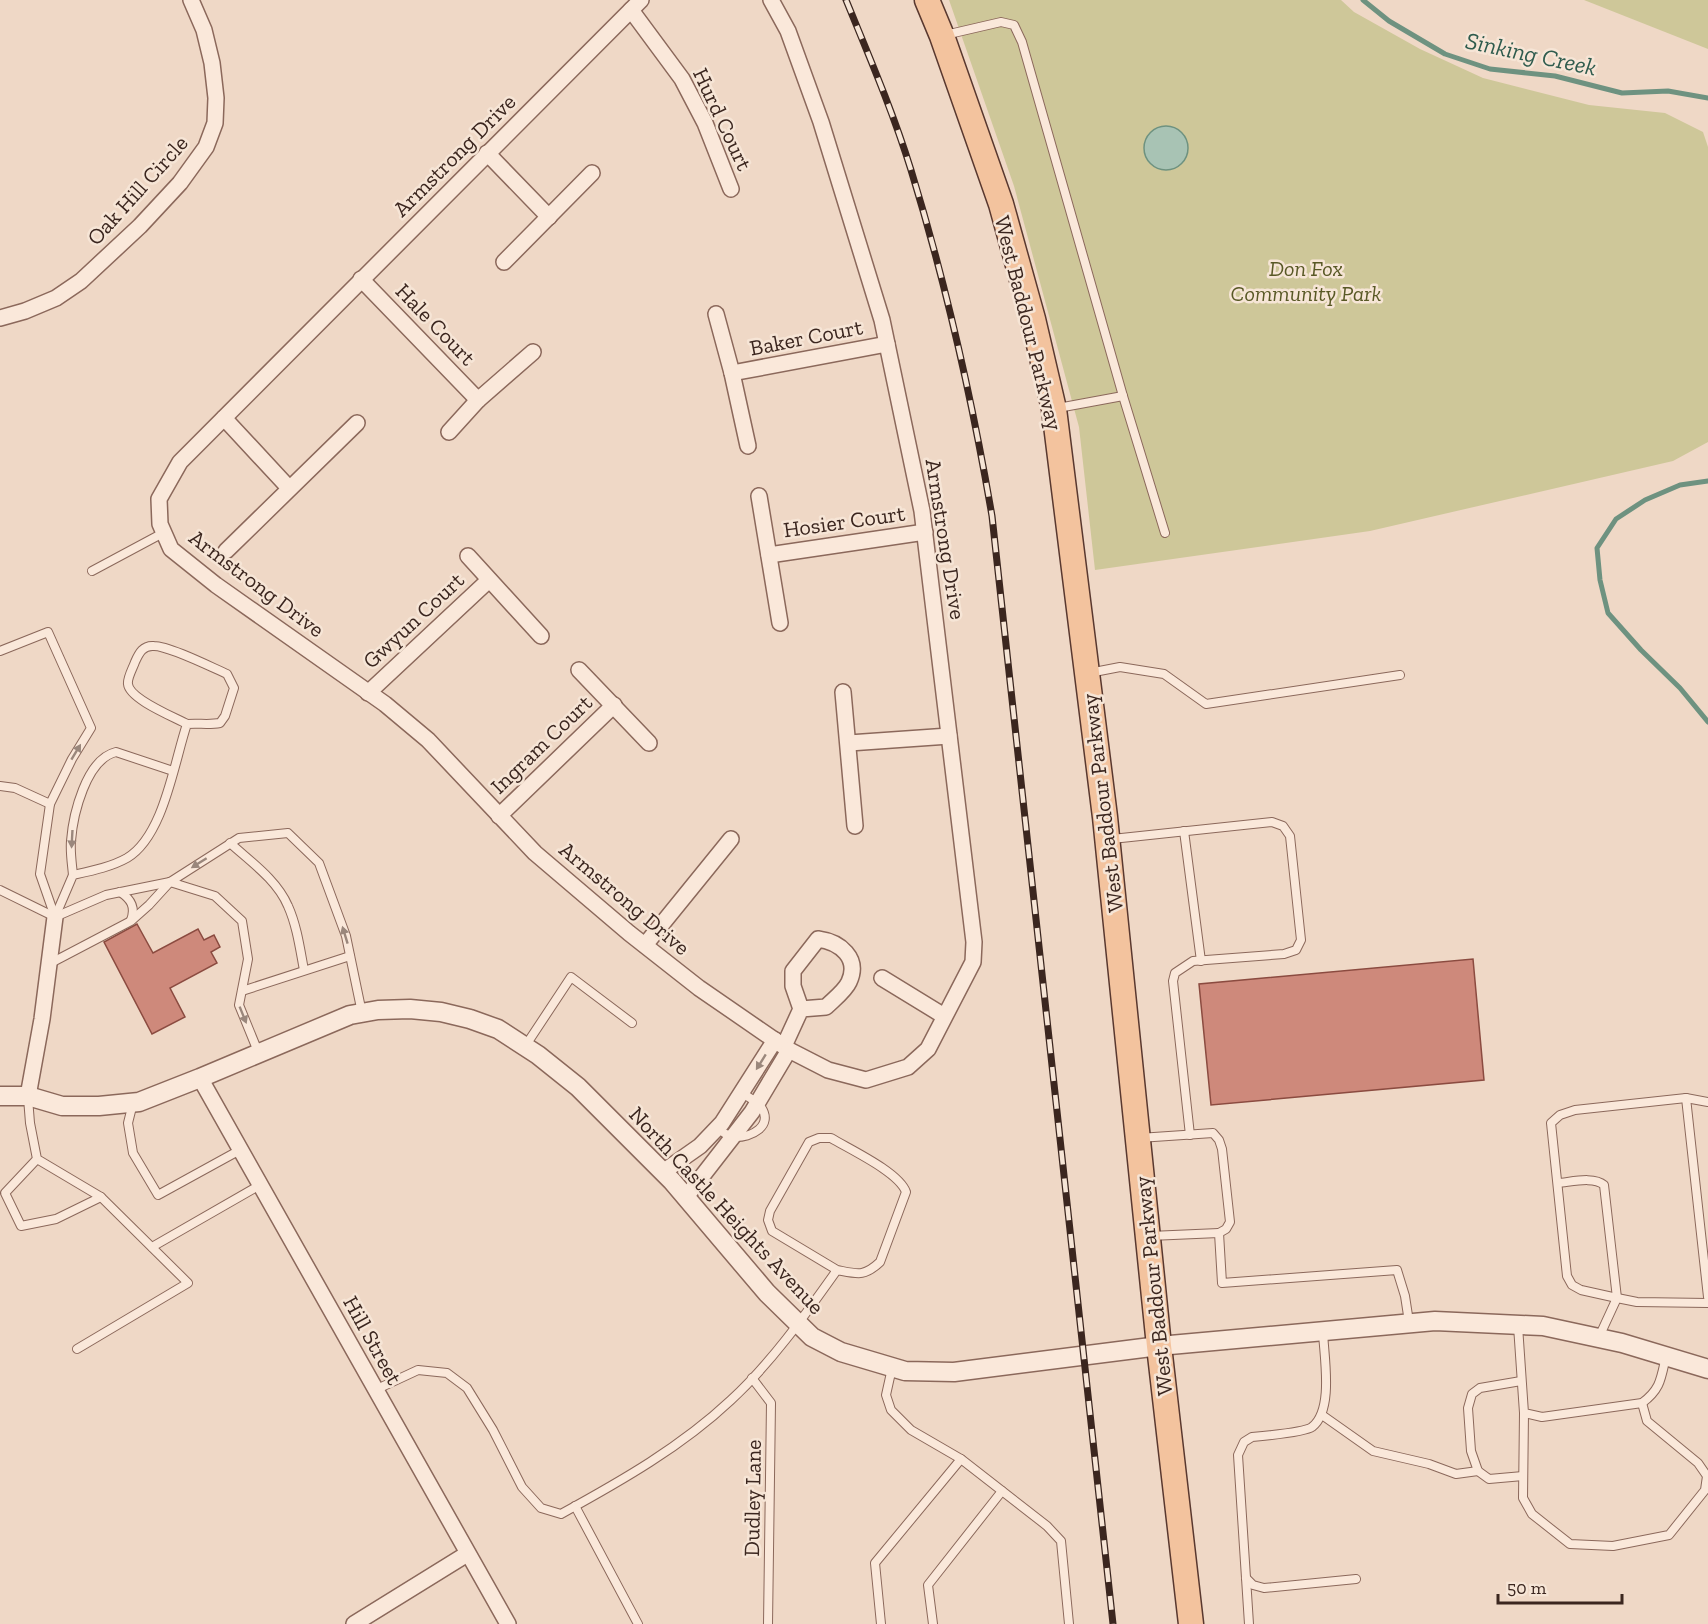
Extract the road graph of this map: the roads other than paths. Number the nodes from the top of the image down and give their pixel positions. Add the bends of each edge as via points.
1 (191, 0) edge
2 (771, 0) edge
3 (927, 0) edge
4 (636, 5) edge
5 (942, 36) junction
6 (487, 153) junction
7 (592, 173) dead end
8 (732, 189) dead end
9 (549, 217) junction
10 (504, 262) dead end
11 (361, 279) junction
12 (716, 315) dead end
13 (0, 318) edge
14 (887, 344) junction
15 (533, 351) dead end
16 (732, 373) junction
17 (1123, 396) junction
18 (478, 400) junction
19 (1054, 409) junction
20 (224, 418) junction
21 (357, 423) dead end
22 (448, 432) dead end
23 (748, 446) dead end
24 (289, 488) junction
25 (759, 496) dead end
26 (925, 532) junction
27 (164, 533) junction
28 (1165, 533) dead end
29 (226, 551) dead end
30 (769, 555) junction
31 (468, 556) dead end
32 (92, 572) dead end
33 (489, 580) junction
34 (780, 623) dead end
35 (540, 636) dead end
36 (0, 651) edge
37 (579, 670) dead end
38 (1087, 673) junction
39 (1400, 675) dead end
40 (843, 692) dead end
41 (368, 693) junction
42 (614, 705) junction
43 (187, 724) junction
44 (949, 736) junction
45 (649, 743) dead end
46 (849, 743) junction
47 (173, 771) junction
48 (0, 786) edge
49 (50, 804) junction
50 (500, 816) junction
51 (855, 826) dead end
52 (1184, 831) junction
53 (731, 839) dead end
54 (1108, 840) junction
55 (230, 843) junction
56 (73, 875) junction
57 (170, 882) junction
58 (0, 890) edge
59 (120, 892) junction
60 (55, 917) junction
61 (131, 921) junction
62 (645, 945) junction
63 (350, 956) junction
64 (1201, 961) junction
65 (49, 964) junction
66 (304, 970) junction
67 (882, 978) dead end
68 (242, 991) junction
69 (801, 1009) junction
70 (362, 1013) junction
71 (944, 1016) junction
72 (632, 1023) dead end
73 (783, 1046) junction
74 (525, 1047) junction
75 (259, 1054) junction
76 (200, 1078) junction
77 (742, 1093) junction
78 (0, 1096) edge
79 (28, 1096) junction
80 (1686, 1098) junction
81 (134, 1102) junction
82 (1708, 1102) edge
83 (757, 1103) junction
84 (717, 1128) junction
85 (1190, 1135) junction
86 (731, 1137) junction
87 (1138, 1138) junction
88 (240, 1150) junction
89 (38, 1159) junction
90 (663, 1172) junction
91 (1558, 1183) junction
92 (260, 1185) junction
93 (101, 1197) junction
94 (686, 1197) junction
95 (1219, 1233) junction
96 (1148, 1237) junction
97 (152, 1247) junction
98 (837, 1270) junction
99 (1708, 1297) edge
100 (1617, 1298) junction
101 (1708, 1303) edge
102 (1409, 1323) junction
103 (798, 1324) junction
104 (1517, 1325) junction
105 (1323, 1330) junction
106 (1598, 1338) junction
107 (1159, 1346) junction
108 (77, 1349) dead end
109 (1666, 1356) junction
110 (892, 1367) junction
111 (1708, 1369) edge
112 (752, 1378) junction
113 (1521, 1381) junction
114 (375, 1390) junction
115 (1642, 1402) junction
116 (1524, 1413) junction
117 (1322, 1416) junction
118 (961, 1459) junction
119 (1478, 1471) junction
120 (1523, 1476) junction
121 (1002, 1491) junction
122 (575, 1506) junction
123 (467, 1554) junction
124 (1246, 1578) junction
125 (1356, 1579) dead end
126 (354, 1624) edge
127 (508, 1624) edge
128 (638, 1624) edge
129 (768, 1624) edge
130 (881, 1624) edge
131 (933, 1624) edge
132 (1069, 1624) edge
133 (1191, 1624) edge
134 (1249, 1624) edge

1 - 13 street, Oak Hill Circle via 204,30 214,75 215,123 206,147 141,226 81,281 56,298
2 - 14 street, Armstrong Drive via 788,31 821,122
3 - 5 main road, West Baddour Parkway
4 - 6 street, Armstrong Drive
4 - 8 street, Hurd Court via 705,123
5 - 17 lane via 1001,22 1014,25
5 - 19 main road, West Baddour Parkway via 1000,204
6 - 9 street
6 - 11 street, Armstrong Drive
7 - 9 street
9 - 10 street
11 - 18 street, Hale Court
11 - 20 street, Armstrong Drive
12 - 16 street, Baker Court
14 - 16 street, Baker Court
14 - 26 street, Armstrong Drive
15 - 18 street, Hale Court
16 - 23 street, Baker Court
17 - 19 lane
17 - 28 lane
18 - 22 street, Hale Court
19 - 38 main road, West Baddour Parkway
20 - 24 street
20 - 27 street, Armstrong Drive via 180,462 159,499
21 - 24 street
24 - 29 street
25 - 30 street, Hosier Court
26 - 30 street, Hosier Court
26 - 44 street, Armstrong Drive
27 - 32 lane
27 - 41 street, Armstrong Drive via 171,549 216,585
30 - 34 street, Hosier Court
31 - 33 street, Gwyun Court
33 - 35 street, Gwyun Court
33 - 41 street, Gwyun Court
49 -> 36 lane via 92,728 48,632
37 - 42 street, Ingram Court
38 - 39 lane via 1120,667 1164,674 1206,704
38 - 54 main road, West Baddour Parkway
40 - 46 street
41 - 50 street, Armstrong Drive via 428,740
42 - 45 street, Ingram Court
42 - 50 street, Ingram Court
43 - 43 lane via 220,723 234,688 232,681 227,674 165,648 145,647 128,683 130,692
43 - 47 lane
44 - 46 street
44 - 71 street, Armstrong Drive via 974,942 973,962
46 - 51 street
47 - 56 lane via 166,800 149,836 128,857
47 -> 56 lane via 116,752 104,758 86,782 76,810 71,844
48 - 49 lane via 15,788
49 - 60 lane via 40,874
50 - 62 street, Armstrong Drive via 535,853
52 - 54 lane
52 - 64 lane
52 - 64 lane via 1272,822 1290,836 1300,940 1296,950
53 - 62 street
54 - 87 main road, West Baddour Parkway
55 -> 57 lane
63 -> 55 lane via 319,863 288,833 239,838
55 - 66 lane via 269,879 288,904
56 - 60 lane
57 - 59 lane
57 - 61 lane
57 - 68 lane via 215,896 242,921 248,959
58 - 60 lane
59 - 60 lane
59 - 61 lane via 132,903
60 - 65 street
61 - 65 lane
62 - 73 street, Armstrong Drive
63 - 66 lane
63 - 70 lane
64 - 85 lane via 1184,966 1175,973 1173,981
65 - 79 street
66 - 68 lane
67 - 71 street
68 -> 75 lane via 239,1005
69 - 69 street via 792,971 818,939 842,947 849,954 853,970 849,984 826,1007
69 - 73 street
70 - 74 street, North Castle Heights Avenue via 410,1009 441,1012 498,1029
70 - 75 street, North Castle Heights Avenue
71 - 73 street, Armstrong Drive via 928,1049 908,1067 866,1080 828,1070
72 - 74 lane via 571,977
73 -> 77 street
73 - 83 street
74 - 90 street, North Castle Heights Avenue via 578,1087
75 - 76 street, North Castle Heights Avenue
76 - 81 street, North Castle Heights Avenue
76 - 88 street, Hill Street
77 - 83 lane
77 - 84 street
78 - 79 street, North Castle Heights Avenue
79 - 81 street, North Castle Heights Avenue via 62,1106
79 - 89 lane
80 - 82 lane
80 - 91 lane via 1560,1115 1551,1123
80 - 99 lane
81 - 88 lane via 128,1123 133,1154 158,1195
83 - 86 street
84 - 86 lane
84 - 90 street via 700,1146
85 - 87 lane
85 - 95 lane via 1213,1133 1222,1149 1230,1222
86 - 94 street
87 - 96 main road, West Baddour Parkway
88 - 92 street, Hill Street
89 - 93 lane
89 - 93 lane via 5,1193 21,1226 56,1219
90 - 94 street, North Castle Heights Avenue
91 - 100 lane via 1567,1276 1581,1290
91 - 100 lane via 1593,1180 1604,1185
92 - 97 lane
92 - 114 street, Hill Street
93 - 97 lane
94 - 103 street, North Castle Heights Avenue
95 - 96 lane
95 - 102 lane via 1222,1283 1397,1270 1406,1296
96 - 107 main road, West Baddour Parkway
97 - 108 lane via 188,1283
98 - 98 lane via 860,1275 880,1262 906,1192 892,1175 831,1138 819,1138 809,1142 768,1220 772,1232
98 - 103 lane
100 - 101 lane
100 - 106 lane
102 - 104 street, North Castle Heights Avenue
102 - 105 street, North Castle Heights Avenue
103 - 110 street, North Castle Heights Avenue via 812,1337 841,1352
103 - 112 lane
104 - 106 street, North Castle Heights Avenue via 1543,1326
104 - 113 lane
105 - 107 street, North Castle Heights Avenue
105 - 117 lane via 1326,1403
106 - 109 street, North Castle Heights Avenue
107 - 110 street, North Castle Heights Avenue via 954,1372
107 - 133 main road, West Baddour Parkway
109 - 111 street, North Castle Heights Avenue
109 - 115 lane via 1659,1386
110 - 118 lane via 886,1395 891,1410 910,1430
112 - 122 lane via 670,1450
112 - 129 lane, Dudley Lane via 771,1402
113 - 116 lane
113 - 119 lane via 1480,1388 1472,1394 1468,1408 1471,1451
114 - 122 lane via 418,1370 447,1373 467,1388 522,1487 541,1508 561,1514
114 - 123 street, Hill Street
115 - 116 lane via 1542,1417
115 - 120 lane via 1647,1421 1698,1463 1707,1476 1705,1490 1669,1535 1613,1546 1570,1544 1532,1514 1523,1498
116 - 120 lane
117 - 119 lane via 1373,1451 1456,1474
117 - 124 lane via 1311,1428 1252,1437 1244,1442 1239,1455
118 - 121 lane
118 - 130 lane via 875,1563
119 - 120 lane via 1490,1479
121 - 131 lane via 928,1585
121 - 132 lane via 1061,1541
122 - 128 lane
123 - 126 street
123 - 127 street, Hill Street
124 - 125 lane via 1264,1588
124 - 134 lane

